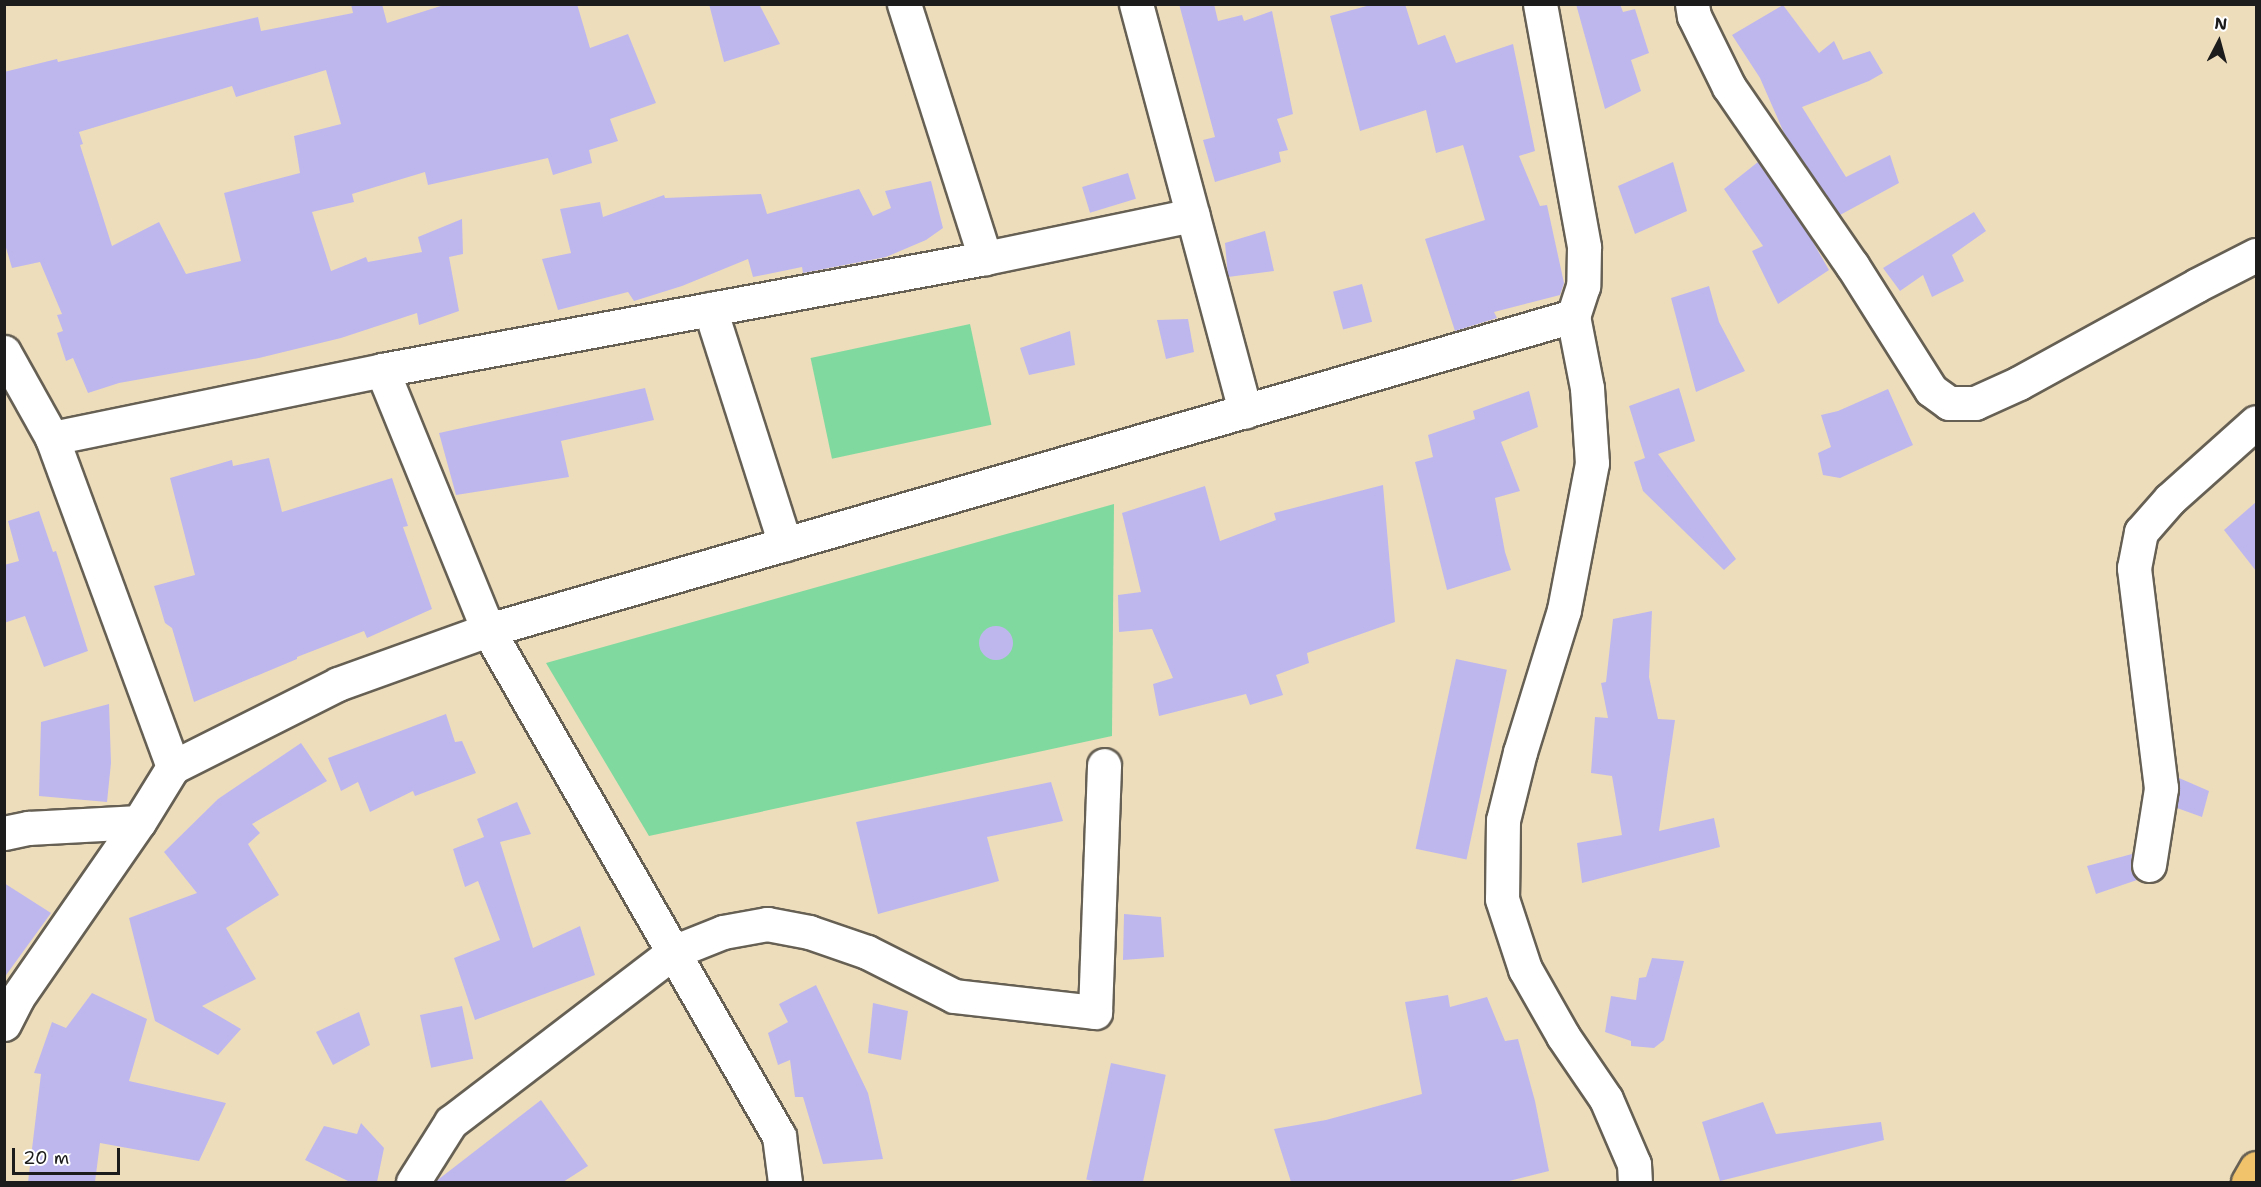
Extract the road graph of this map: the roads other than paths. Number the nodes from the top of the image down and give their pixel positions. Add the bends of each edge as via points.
1 (904, 4) edge
2 (1136, 4) edge
3 (1540, 4) edge
4 (1692, 4) edge
5 (1193, 215) junction
6 (2256, 255) edge
7 (985, 258) junction
8 (710, 309) junction
9 (1573, 316) junction
10 (4, 352) edge
11 (382, 370) junction
12 (1245, 412) junction
13 (2256, 422) edge
14 (52, 438) junction
15 (785, 544) junction
16 (488, 630) junction
17 (1104, 765) dead end
18 (173, 767) junction
19 (139, 822) junction
20 (4, 833) edge
21 (2149, 865) dead end
22 (673, 952) junction
23 (4, 1024) edge
24 (2256, 1168) edge
25 (413, 1182) edge
26 (785, 1182) edge
27 (1635, 1182) edge
28 (2248, 1182) edge

1 - 7 street
2 - 5 street
3 - 9 street via 1584,248 1583,286
4 - 6 street via 1694,16 1729,87 1852,265 1931,390 1949,403 1975,403 2019,383
5 - 7 street
5 - 12 street
7 - 8 street
8 - 11 street
8 - 15 street
9 - 12 street
9 - 27 street via 1587,388 1592,463 1564,610 1503,820 1502,898 1525,969 1563,1036 1606,1099 1634,1164
10 - 14 street
11 - 14 street
11 - 16 street
12 - 15 street
13 - 21 street via 2170,499 2141,532 2134,568 2161,788
14 - 18 street
15 - 16 street
16 - 18 street via 338,684
16 - 22 street
17 - 22 street via 1095,1012 954,996 867,952 809,932 767,924 723,932
18 - 19 street
19 - 20 street via 28,828
19 - 23 street via 16,998
22 - 25 street via 451,1122
22 - 26 street via 779,1136
24 - 28 main road

